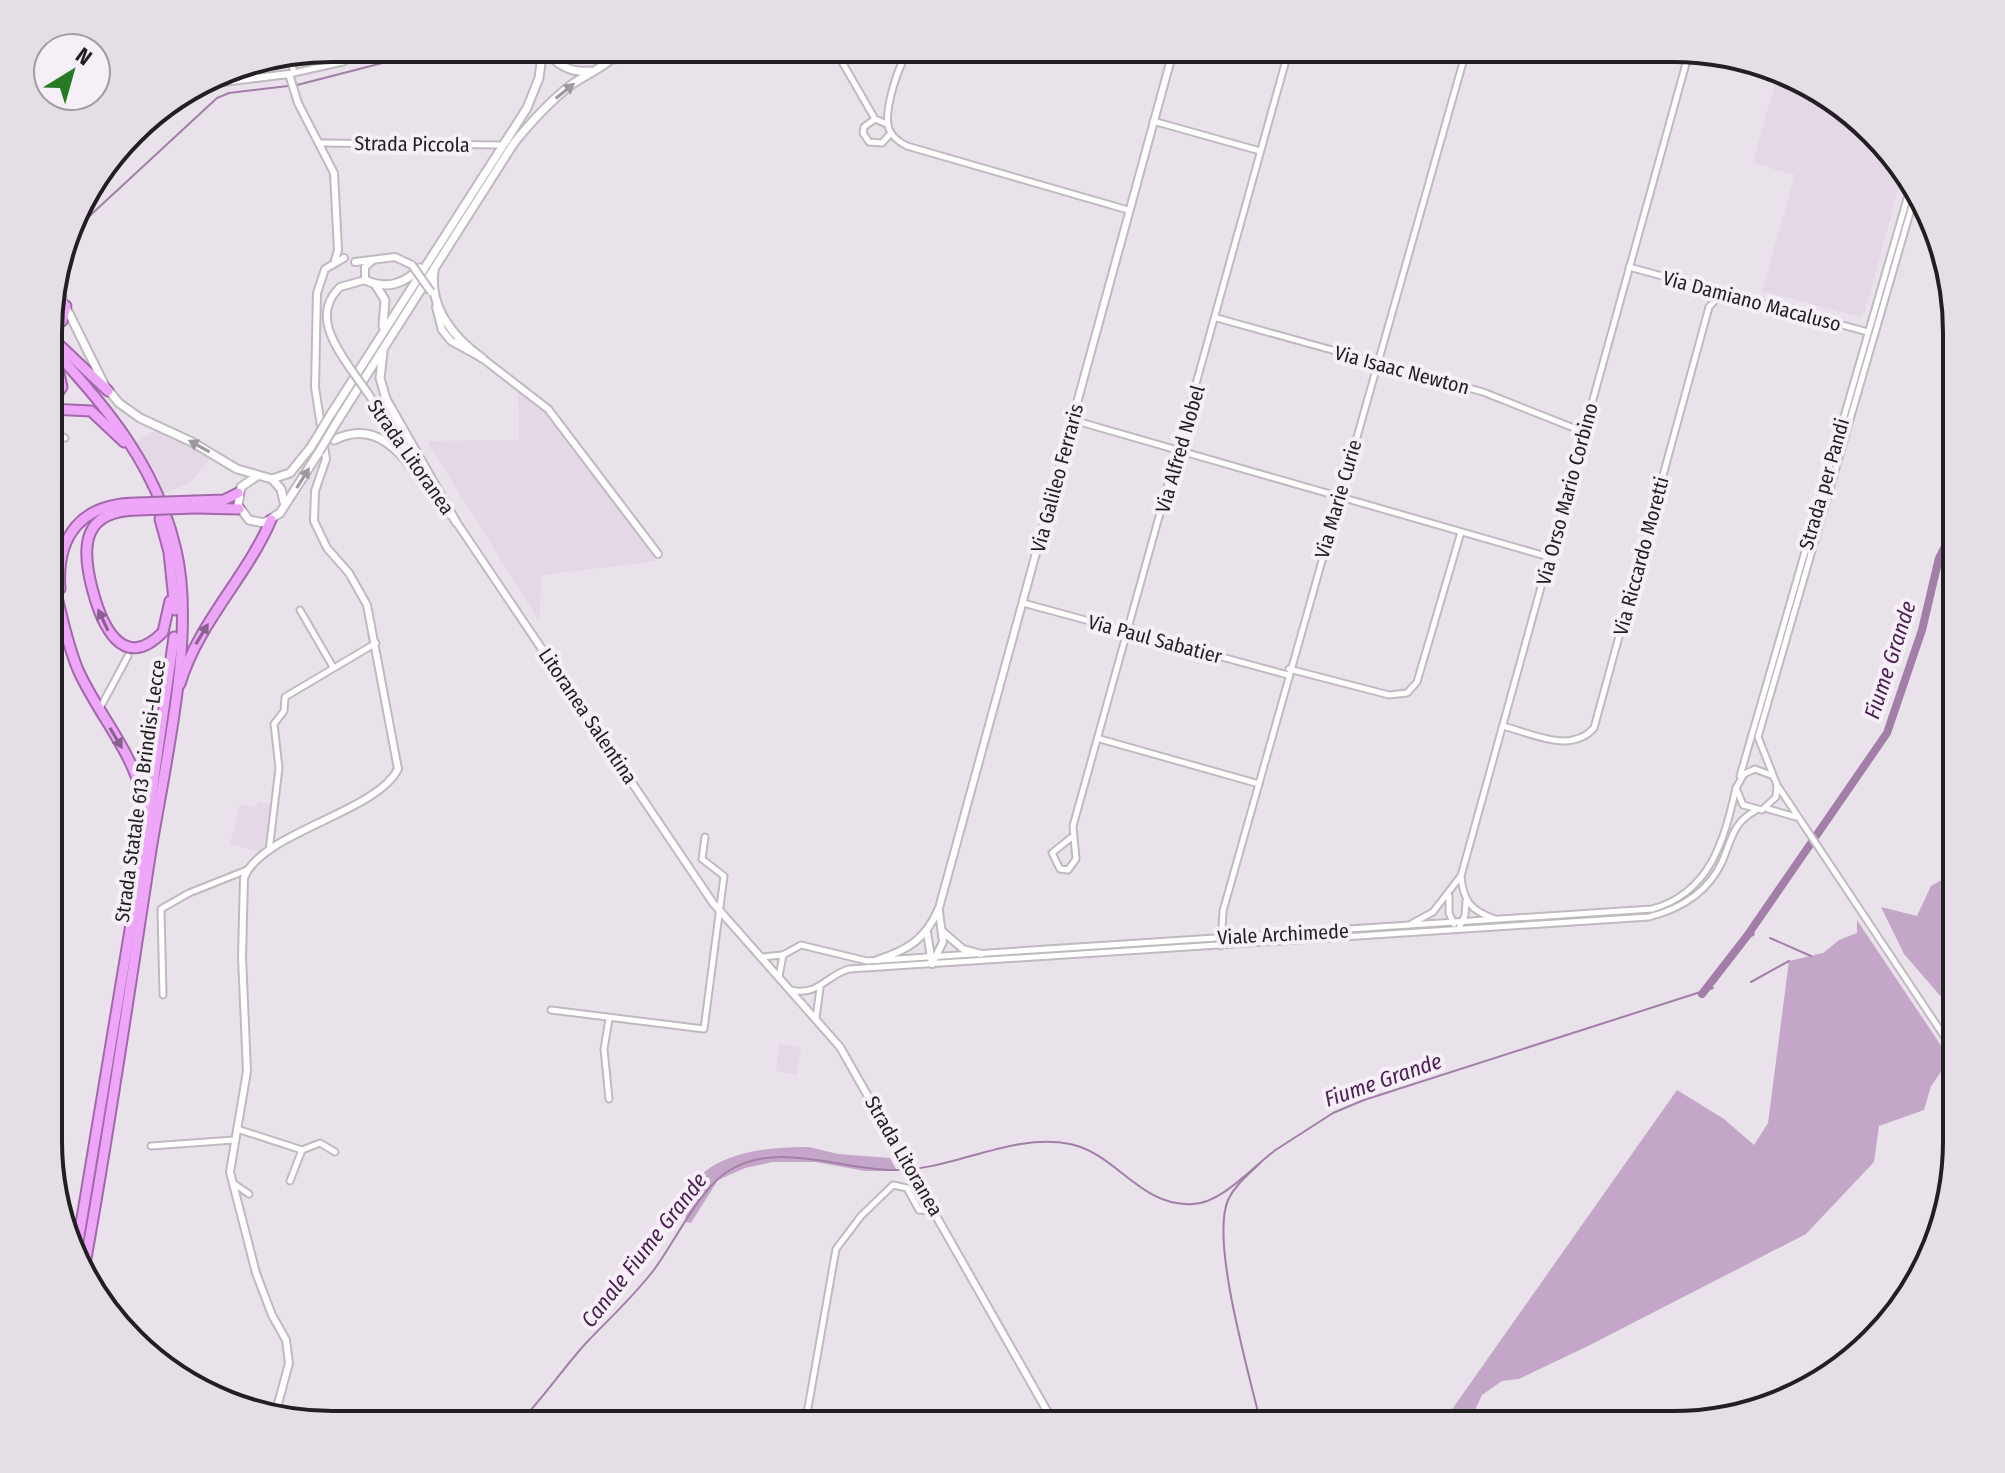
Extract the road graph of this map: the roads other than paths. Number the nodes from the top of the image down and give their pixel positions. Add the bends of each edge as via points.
1 (541, 63) edge
2 (558, 63) edge
3 (608, 63) edge
4 (843, 63) edge
5 (901, 63) edge
6 (1170, 63) edge
7 (1285, 63) edge
8 (1460, 63) edge
9 (1686, 63) edge
10 (333, 64) edge
11 (291, 66) edge
12 (596, 70) junction
13 (256, 73) edge
14 (292, 74) junction
15 (257, 78) junction
16 (234, 81) edge
17 (875, 119) junction
18 (1153, 121) junction
19 (887, 124) junction
20 (891, 133) junction
21 (320, 143) junction
22 (503, 145) junction
23 (1260, 151) junction
24 (1907, 198) edge
25 (1912, 206) edge
26 (1128, 210) junction
27 (338, 250) junction
28 (433, 254) junction
29 (344, 258) junction
30 (335, 260) junction
31 (373, 260) junction
32 (355, 262) junction
33 (437, 262) junction
34 (1629, 267) junction
35 (364, 270) junction
36 (365, 280) junction
37 (375, 284) junction
38 (1703, 287) junction
39 (433, 290) junction
40 (1722, 293) junction
41 (414, 300) junction
42 (64, 302) edge
43 (66, 306) junction
44 (1709, 307) junction
45 (63, 318) edge
46 (1217, 318) junction
47 (1867, 332) junction
48 (1874, 334) junction
49 (384, 339) junction
50 (62, 347) edge
51 (482, 358) joint
52 (62, 359) edge
53 (1379, 364) junction
54 (62, 369) edge
55 (108, 391) junction
56 (62, 408) edge
57 (334, 417) junction
58 (1073, 420) junction
59 (1584, 432) junction
60 (62, 437) edge
61 (65, 438) dead end
62 (124, 442) junction
63 (319, 452) junction
64 (1179, 452) junction
65 (257, 476) junction
66 (272, 479) junction
67 (238, 493) junction
68 (1338, 499) junction
69 (284, 502) junction
70 (195, 505) junction
71 (138, 506) junction
72 (239, 509) junction
73 (271, 520) junction
74 (456, 522) junction
75 (1461, 532) junction
76 (62, 553) edge
77 (658, 554) dead end
78 (1549, 557) junction
79 (171, 578) junction
80 (1023, 603) junction
81 (62, 608) edge
82 (300, 610) dead end
83 (1127, 631) junction
84 (377, 643) junction
85 (128, 656) dead end
86 (333, 667) junction
87 (1288, 672) junction
88 (173, 706) junction
89 (100, 709) junction
90 (1503, 726) junction
91 (1100, 739) junction
92 (1771, 775) junction
93 (1259, 784) junction
94 (1737, 785) junction
95 (1777, 785) junction
96 (1758, 810) junction
97 (1800, 820) junction
98 (146, 834) junction
99 (705, 837) dead end
100 (1072, 837) junction
101 (269, 851) junction
102 (247, 870) junction
103 (1461, 876) junction
104 (1449, 895) junction
105 (1465, 900) junction
106 (939, 908) junction
107 (719, 910) junction
108 (1501, 920) junction
109 (1461, 923) junction
110 (1453, 924) junction
111 (1400, 927) junction
112 (942, 931) junction
113 (1458, 931) junction
114 (927, 932) junction
115 (1221, 938) junction
116 (1221, 946) junction
117 (981, 954) junction
118 (783, 955) junction
119 (761, 957) junction
120 (933, 959) junction
121 (877, 960) junction
122 (779, 977) junction
123 (821, 987) junction
124 (790, 990) junction
125 (163, 995) dead end
126 (551, 1010) dead end
127 (816, 1018) junction
128 (609, 1019) junction
129 (1942, 1033) edge
130 (609, 1099) dead end
131 (236, 1128) junction
132 (234, 1140) junction
133 (151, 1146) dead end
134 (302, 1150) junction
135 (335, 1152) dead end
136 (290, 1181) dead end
137 (232, 1183) junction
138 (249, 1194) dead end
139 (935, 1210) junction
140 (79, 1234) edge
141 (87, 1253) edge
142 (278, 1405) edge
143 (807, 1410) edge
144 (1047, 1411) edge

1 - 22 main road via 534,94
2 - 12 main road via 570,70
3 - 12 main road
4 - 17 street
5 - 19 street
6 - 18 street, Via Galileo Ferraris
7 - 23 street, Via Alfred Nobel
8 - 53 street, Via Marie Curie
9 - 34 street, Via Orso Mario Corbino
10 - 14 street
11 - 14 street
33 -> 12 main road via 525,129 570,86
13 - 15 street
14 - 15 street
14 - 21 street via 298,103
15 - 16 street
17 - 19 street
17 - 20 street via 864,127 869,142 882,143
18 - 23 street
18 - 26 street, Via Galileo Ferraris
19 - 20 street
20 - 26 street via 907,146
21 - 22 street, Strada Piccola
21 - 27 street via 334,173
22 - 28 main road
23 - 46 street, Via Alfred Nobel
24 - 47 street, Strada per Pandi
25 - 48 street, Strada per Pandi
26 - 58 street, Via Galileo Ferraris
27 - 29 street
27 - 30 street
28 - 37 main road via 409,279
28 - 49 main road
29 - 30 street
29 - 32 street
30 - 84 street via 322,274 317,293 315,387 326,459 315,491 314,521 364,597
31 - 32 street
31 - 35 street
31 - 39 street, bridge via 395,257 412,265
32 - 35 street
33 - 39 main road
33 - 41 main road
34 - 38 street, Via Damiano Macaluso
34 - 59 street, Via Orso Mario Corbino
35 - 36 street
36 - 37 main road
36 - 74 street, Strada Litoranea, bridge via 340,287 327,306 329,332
37 - 49 main road via 386,306
38 - 40 street, Via Damiano Macaluso
38 - 44 street
39 - 41 main road via 426,287
39 - 51 main road via 449,330
40 - 44 street, Via Riccardo Moretti
40 - 47 street, Via Damiano Macaluso
41 - 49 main road
42 - 43 main road
43 - 45 highway
43 - 55 main road
44 - 90 street, Via Riccardo Moretti via 1594,728 1569,744
46 - 53 street, Via Isaac Newton
46 - 64 street, Via Alfred Nobel
47 - 48 street, Via Damiano Macaluso
47 - 94 street, Strada per Pandi
48 - 92 street, Strada per Pandi via 1758,737
49 - 57 main road
49 - 74 main road via 383,393
50 - 55 highway
51 - 77 street via 548,409
52 - 88 highway, Strada Statale 613 Brindisi-Lecce via 108,408 158,492 179,571 180,643
53 - 59 street, Via Isaac Newton via 1483,392
53 - 68 street, Via Marie Curie
54 - 62 highway, Strada Statale 613 Brindisi-Lecce
65 -> 55 main road via 140,418
56 - 62 highway via 91,411
57 - 63 main road, bridge
57 - 66 main road, bridge via 290,473
58 - 64 street
58 - 80 street, Via Galileo Ferraris
59 - 78 street, Via Orso Mario Corbino
60 - 61 street
62 - 79 highway, Strada Statale 613 Brindisi-Lecce via 161,522
69 -> 63 main road
63 - 74 main road, bridge via 334,440 363,432 388,441
64 - 68 street
64 - 83 street, Via Alfred Nobel
65 - 66 main road
65 - 67 main road
66 - 69 main road
67 - 70 highway
67 - 72 main road
68 - 75 street
68 - 87 street, Via Marie Curie
69 - 73 main road
70 - 71 highway, bridge
70 - 72 highway
71 - 76 highway via 117,504 95,511 70,533
79 -> 71 highway via 170,616 163,632 142,647 115,640 98,612 85,548 100,520
72 - 73 main road via 249,520
88 -> 73 highway via 202,633 253,558
74 - 107 street, Litoranea Salentina
75 - 78 street
75 - 87 street, Via Paul Sabatier via 1417,682 1407,693 1389,695
78 - 90 street, Via Orso Mario Corbino
79 - 98 highway, Strada Statale 613 Brindisi-Lecce via 174,641
80 - 83 street, Via Paul Sabatier
80 - 106 street, Via Galileo Ferraris
81 - 89 highway via 78,670
82 - 86 street
83 - 87 street, Via Paul Sabatier
83 - 91 street, Via Alfred Nobel
84 - 86 street
84 - 101 street via 398,769 349,808
85 - 89 street
86 - 101 street via 288,695 274,724 279,768
87 - 93 street, Via Marie Curie
88 - 141 highway, Strada Statale 613 Brindisi-Lecce
89 -> 98 highway via 140,781
90 - 103 street, Via Orso Mario Corbino
91 - 93 street
91 - 100 street, Via Alfred Nobel
92 - 94 street via 1755,769
92 - 95 street, Strada per Pandi
93 - 115 street, Via Marie Curie via 1223,911
94 - 96 street via 1743,805
94 - 108 street, Viale Archimede via 1713,863 1692,889 1670,904 1641,911
95 - 96 street via 1773,803
95 - 97 street, Strada per Pandi
96 - 97 street via 1786,812
96 - 113 street, Viale Archimede via 1735,827 1722,861 1704,887 1667,912
97 - 129 street, Strada per Pandi
98 - 140 highway, Strada Statale 613 Brindisi-Lecce
99 - 107 street via 702,859 724,876
100 - 100 street, Via Alfred Nobel via 1074,866 1060,869 1052,853
101 - 102 street
102 - 125 street via 161,909
102 - 131 street via 242,932 247,1071
103 - 104 street
103 - 105 street, Via Orso Mario Corbino
104 - 110 street
104 - 111 street via 1424,919
105 - 108 street
105 - 109 street, Via Orso Mario Corbino
106 - 112 street, Via Galileo Ferraris
106 - 114 street, Via Galileo Ferraris
107 - 119 street, Strada Litoranea
107 - 128 street via 704,1029
108 - 109 street, Viale Archimede
109 - 110 street, Viale Archimede
109 - 113 street, Via Orso Mario Corbino
110 - 111 street, Viale Archimede
110 - 113 street
111 - 115 street, Viale Archimede
112 - 117 street via 950,941
112 - 120 street, Via Galileo Ferraris via 943,942
113 - 116 street, Viale Archimede
114 - 120 street
114 - 121 street, Via Galileo Ferraris via 901,953
115 - 116 street, Via Marie Curie
115 - 117 street, Viale Archimede
116 - 120 street, Viale Archimede
117 - 120 street, Viale Archimede
118 - 119 street, Viale Archimede
118 - 121 street, Viale Archimede via 795,946 810,945 848,958
118 - 122 street
119 - 122 street, Strada Litoranea
120 - 121 street, Viale Archimede
120 - 123 street, Viale Archimede via 837,972
122 - 124 street, Strada Litoranea
123 - 124 street, Viale Archimede via 805,993
123 - 127 street
124 - 127 street, Strada Litoranea
126 - 128 street
127 - 139 street, Strada Litoranea via 841,1049
128 - 130 street via 604,1049
131 - 132 street
131 - 134 street
132 - 133 street
132 - 137 street
134 - 135 street via 320,1143
134 - 136 street
137 - 138 street
137 - 142 street via 256,1273 286,1340 289,1363
139 - 143 street via 919,1210 907,1188 893,1185 842,1237
139 - 144 street, Strada Litoranea

